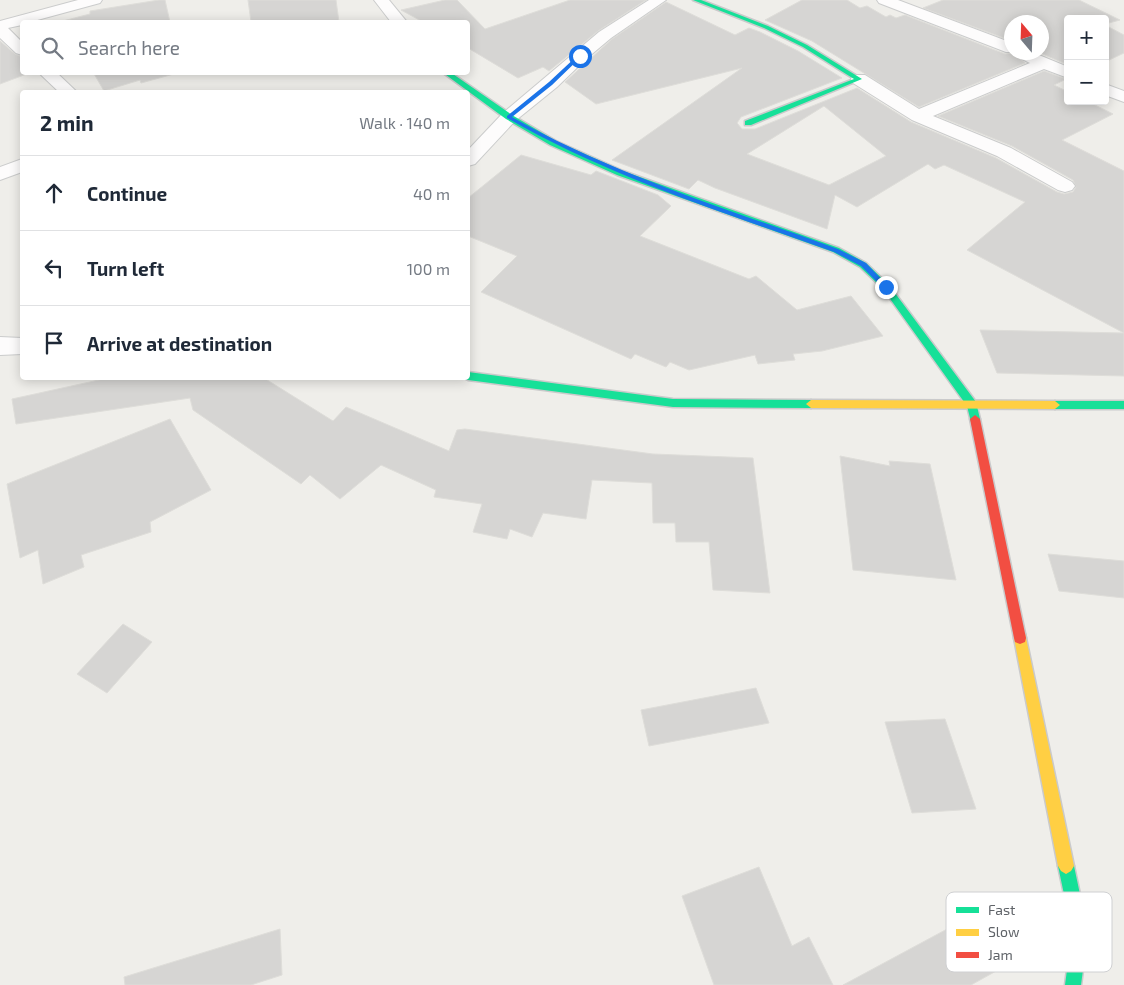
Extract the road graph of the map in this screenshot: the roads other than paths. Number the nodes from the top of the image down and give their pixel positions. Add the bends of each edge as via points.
1 (95, 0) edge
2 (381, 0) edge
3 (659, 0) edge
4 (696, 0) edge
5 (884, 0) edge
6 (27, 20) edge
7 (397, 20) edge
8 (20, 22) edge
9 (0, 28) edge
10 (1004, 46) edge
11 (20, 48) edge
12 (1037, 60) edge
13 (1044, 63) junction
14 (1064, 71) edge
15 (49, 75) edge
16 (449, 75) edge
17 (859, 79) junction
18 (66, 90) edge
19 (1109, 91) edge
20 (1124, 97) edge
21 (918, 116) junction
22 (509, 117) junction
23 (748, 123) dead end
24 (470, 158) edge
25 (20, 166) edge
26 (0, 174) edge
27 (1066, 186) dead end
28 (0, 346) edge
29 (20, 346) edge
30 (470, 376) edge
31 (972, 405) junction
32 (1124, 405) edge
33 (1072, 892) edge
34 (1075, 972) edge
35 (1073, 985) edge

1 - 6 street
2 - 7 street
3 - 22 street via 605,35
4 - 17 street via 806,46
5 - 10 street
8 - 9 street
9 - 11 street
12 - 13 street
13 - 14 street
13 - 21 street
15 - 18 street
16 - 22 street
17 - 21 street
17 - 23 street
19 - 20 street
21 - 27 street via 1004,152
22 - 24 street
22 - 31 street via 553,143 620,172 836,250 863,265 886,287
25 - 26 street
28 - 29 street
30 - 31 street via 673,403
31 - 32 street
31 - 33 street
34 - 35 street

